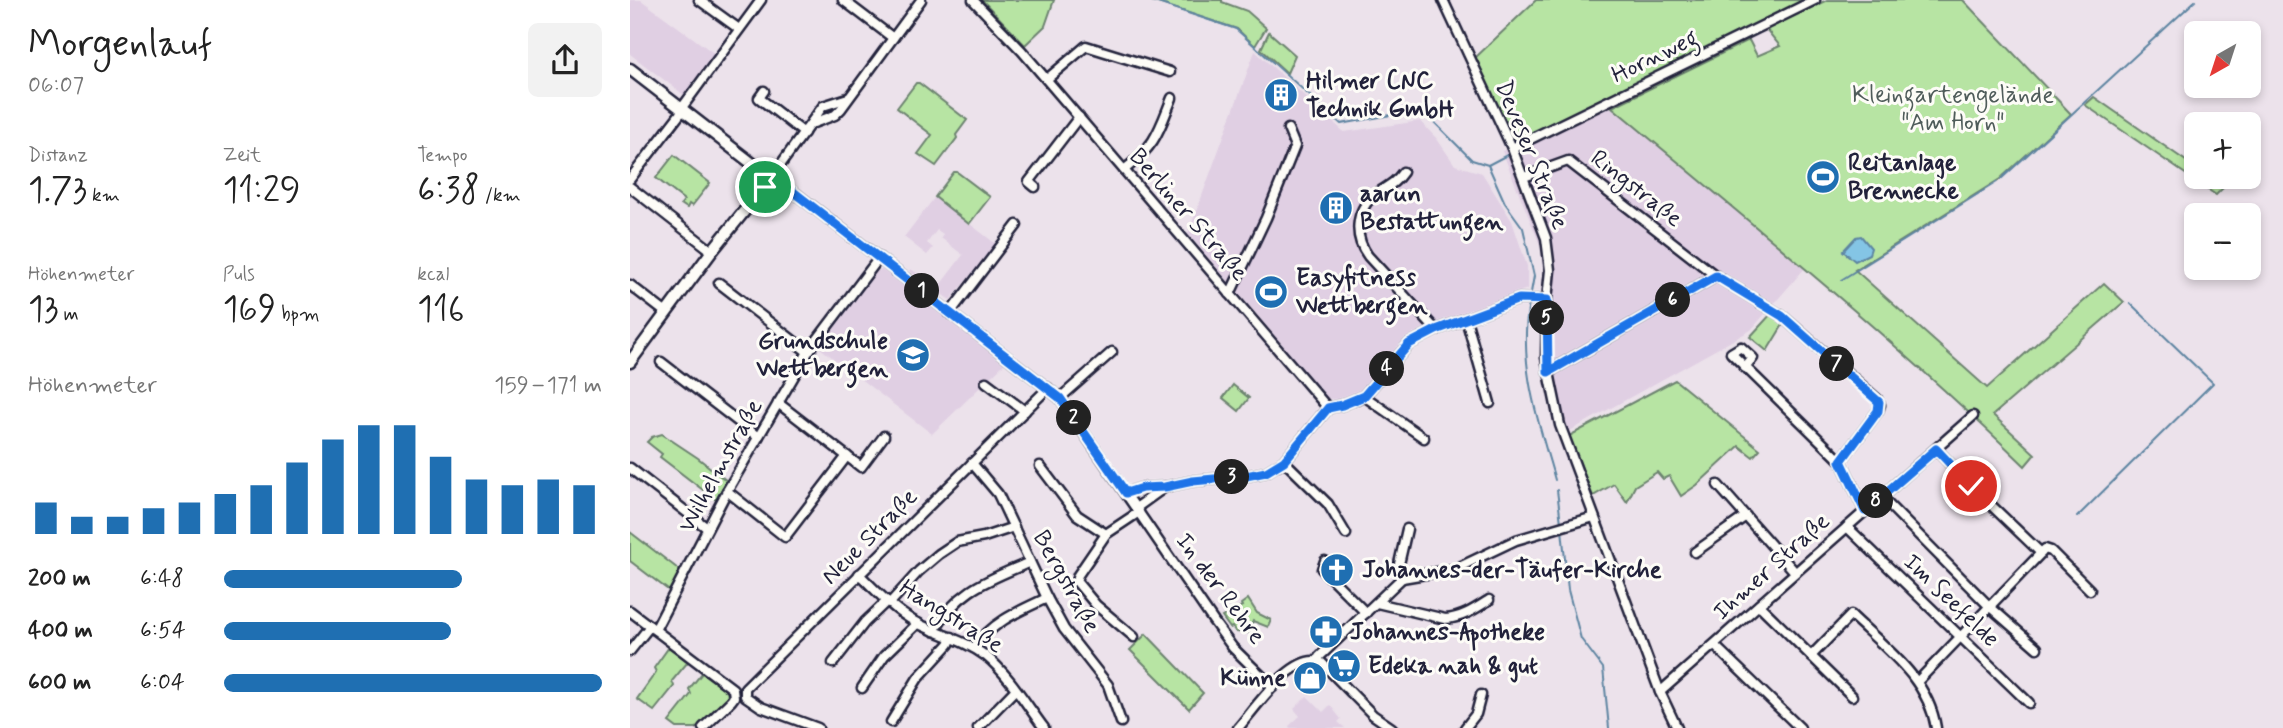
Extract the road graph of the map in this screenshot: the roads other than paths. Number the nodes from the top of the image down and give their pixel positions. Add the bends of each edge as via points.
1 (699, 0) edge
2 (761, 0) edge
3 (843, 0) edge
4 (921, 0) edge
5 (973, 0) edge
6 (1443, 0) edge
7 (1815, 0) edge
8 (739, 29) junction
9 (893, 38) junction
10 (630, 69) edge
11 (1170, 72) dead end
12 (1046, 79) junction
13 (764, 91) dead end
14 (848, 98) junction
15 (1172, 98) dead end
16 (682, 109) junction
17 (1079, 117) junction
18 (811, 124) junction
19 (1288, 129) dead end
20 (804, 133) junction
21 (1512, 148) junction
22 (1124, 170) junction
23 (1403, 173) dead end
24 (1524, 177) junction
25 (771, 178) junction
26 (630, 179) edge
27 (630, 187) edge
28 (1035, 187) dead end
29 (1017, 225) dead end
30 (712, 251) junction
31 (879, 258) junction
32 (1716, 276) junction
33 (719, 283) dead end
34 (630, 285) edge
35 (1230, 294) junction
36 (1547, 300) junction
37 (665, 312) junction
38 (950, 313) junction
39 (1465, 319) junction
40 (1436, 330) junction
41 (807, 352) junction
42 (1112, 352) dead end
43 (630, 362) edge
44 (661, 362) dead end
45 (1745, 368) dead end
46 (1548, 372) junction
47 (986, 382) dead end
48 (1048, 388) junction
49 (1364, 396) junction
50 (1060, 398) junction
51 (778, 403) junction
52 (1490, 403) dead end
53 (1328, 408) junction
54 (1025, 411) junction
55 (1973, 416) dead end
56 (884, 436) dead end
57 (758, 437) junction
58 (1424, 438) dead end
59 (1936, 449) junction
60 (847, 456) junction
61 (1284, 461) junction
62 (1841, 461) junction
63 (972, 463) junction
64 (1040, 466) dead end
65 (630, 468) edge
66 (1718, 485) dead end
67 (1165, 487) junction
68 (727, 491) junction
69 (1126, 493) junction
70 (1881, 497) junction
71 (1138, 510) junction
72 (1865, 511) junction
73 (1746, 516) junction
74 (1594, 517) junction
75 (1014, 527) junction
76 (1847, 527) junction
77 (707, 528) junction
78 (1407, 529) dead end
79 (1106, 534) junction
80 (1346, 534) dead end
81 (1695, 552) dead end
82 (2041, 553) junction
83 (1325, 561) dead end
84 (1030, 562) junction
85 (1796, 572) junction
86 (859, 574) junction
87 (1402, 578) junction
88 (2090, 590) dead end
89 (1047, 598) junction
90 (1489, 600) dead end
91 (888, 602) junction
92 (1377, 603) junction
93 (1759, 605) junction
94 (1989, 606) junction
95 (630, 611) edge
96 (1366, 613) junction
97 (918, 623) junction
98 (652, 628) junction
99 (934, 631) junction
100 (1959, 636) junction
101 (952, 638) junction
102 (1134, 638) dead end
103 (1714, 645) junction
104 (974, 648) junction
105 (2037, 648) dead end
106 (630, 651) edge
107 (1811, 656) junction
108 (1318, 660) junction
109 (832, 663) dead end
110 (1917, 681) junction
111 (1273, 687) junction
112 (862, 688) dead end
113 (1015, 690) junction
114 (1660, 692) junction
115 (1481, 695) dead end
116 (1852, 696) dead end
117 (2029, 703) dead end
118 (891, 722) dead end
119 (1121, 722) dead end
120 (702, 728) edge
121 (818, 728) edge
122 (978, 728) edge
123 (1044, 728) edge
124 (1238, 728) edge
125 (1392, 728) edge
126 (1465, 728) edge
127 (1677, 728) edge
128 (1800, 728) edge
129 (1936, 728) edge

1 - 8 street
2 - 8 street
3 - 9 street
4 - 9 street
5 - 12 street, Berliner Straße
6 - 21 street, Deveser Straße
7 - 21 street, Hornweg
8 - 16 street
9 - 14 street
10 - 16 street, In der Rehre
11 - 12 street via 1086,46
12 - 17 street, Berliner Straße
13 - 20 street via 758,98
14 - 18 street via 835,115
14 - 18 street via 823,106
15 - 22 street via 1154,141
16 - 25 street, In der Rehre
16 - 26 street
17 - 22 street, Berliner Straße
17 - 28 street via 1029,182
18 - 20 street
19 - 35 street via 1295,146
20 - 25 street
21 - 24 street, Deveser Straße
22 - 35 street, Berliner Straße
23 - 40 street via 1395,184 1370,199 1360,216 1359,236 1368,256
24 - 32 street, Ringstraße via 1568,162
24 - 36 street, Deveser Straße via 1546,238
25 - 30 street
25 - 31 street, In der Rehre
27 - 30 street
29 - 38 street
30 - 37 street
31 - 38 street, In der Rehre
31 - 41 street, Wilhelmstraße
32 - 46 street
32 - 62 street, Ringstraße via 1782,316 1879,402 1878,411
33 - 41 street
34 - 37 street
35 - 53 street, Berliner Straße
36 - 39 street via 1519,299
36 - 46 street, Deveser Straße
37 - 43 street
38 - 48 street, In der Rehre
39 - 40 street
39 - 52 street
40 - 49 street via 1409,344
41 - 51 street, Wilhelmstraße
42 - 50 street
44 - 57 street
45 - 62 street
46 - 74 street, Deveser Straße via 1562,433
47 - 54 street
48 - 50 street, In der Rehre
48 - 54 street, Neue Straße
49 - 53 street
49 - 58 street
50 - 69 street, In der Rehre
51 - 57 street, Wilhelmstraße
51 - 60 street
53 - 61 street
54 - 63 street, Neue Straße
55 - 59 street, Ihmer Straße
56 - 60 street via 861,467
57 - 68 street, Wilhelmstraße
59 - 70 street, Ihmer Straße
59 - 82 street
60 - 68 street via 785,537
61 - 67 street via 1266,472
61 - 80 street via 1328,504
62 - 72 street
63 - 75 street, Bergstraße via 992,484
63 - 86 street, Neue Straße
64 - 79 street via 1077,516
65 - 77 street
66 - 73 street
67 - 69 street
67 - 71 street
68 - 77 street, Wilhelmstraße
69 - 71 street, In der Rehre
70 - 72 street, Ihmer Straße
70 - 94 street
71 - 79 street
71 - 111 street, In der Rehre via 1220,631
72 - 76 street, Ihmer Straße
73 - 81 street
73 - 85 street
74 - 87 street via 1504,545 1455,569
74 - 114 street, Deveser Straße
75 - 84 street, Bergstraße
75 - 91 street via 957,542
76 - 85 street, Ihmer Straße
76 - 100 street, Im Seefelde
77 - 98 street, Wilhelmstraße
78 - 87 street via 1399,565
79 - 102 street via 1076,581
82 - 88 street via 2051,551
82 - 94 street
83 - 96 street via 1322,569
84 - 89 street, Bergstraße
84 - 99 street via 971,588
85 - 93 street, Ihmer Straße
86 - 91 street, Hangstraße
86 - 121 street, Neue Straße via 744,691 755,704
87 - 92 street
89 - 104 street via 1000,622
89 - 119 street, Bergstraße via 1108,685
90 - 92 street via 1452,619
91 - 97 street, Hangstraße
91 - 109 street via 864,622
92 - 96 street
93 - 103 street, Ihmer Straße
93 - 107 street
94 - 100 street
94 - 105 street
95 - 98 street
96 - 108 street
97 - 99 street, Hangstraße
97 - 112 street via 884,656
98 - 106 street, Wilhelmstraße
98 - 120 street via 733,689 731,701
99 - 101 street, Hangstraße
100 - 110 street
100 - 117 street, Im Seefelde
101 - 104 street, Hangstraße
101 - 118 street via 918,678
103 - 114 street, Ihmer Straße
103 - 128 street
104 - 113 street, Hangstraße
107 - 110 street via 1851,615
107 - 116 street
108 - 111 street via 1291,670
108 - 125 street
110 - 129 street via 1928,698
111 - 124 street
113 - 122 street
113 - 123 street, Hangstraße
114 - 127 street, Deveser Straße
115 - 126 street via 1476,714

